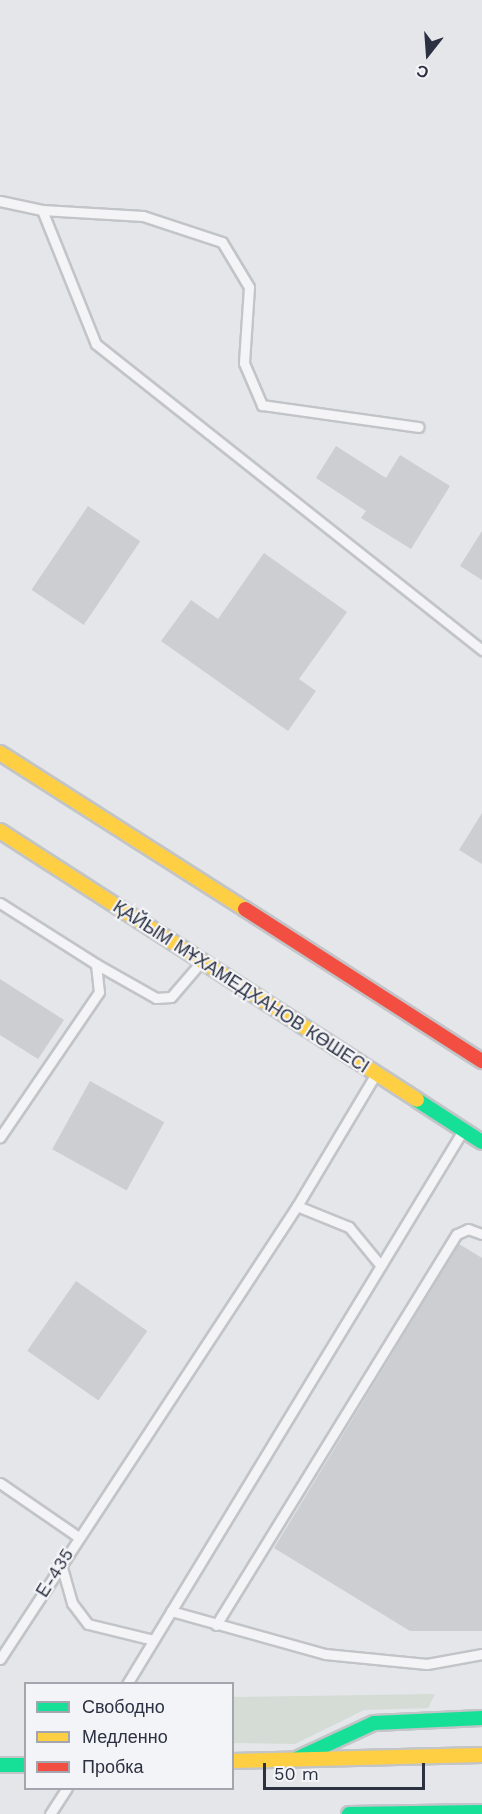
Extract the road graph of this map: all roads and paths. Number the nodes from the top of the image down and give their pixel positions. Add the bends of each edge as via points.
1 (0, 201) edge
2 (42, 210) junction
3 (418, 427) dead end
4 (482, 650) edge
5 (0, 753) edge
6 (0, 831) edge
7 (0, 903) edge
8 (202, 961) junction
9 (96, 964) junction
10 (482, 1061) edge
11 (376, 1073) junction
12 (463, 1130) junction
13 (0, 1137) edge
14 (482, 1142) edge
15 (297, 1206) junction
16 (482, 1234) edge
17 (381, 1266) junction
18 (0, 1483) edge
19 (77, 1536) junction
20 (61, 1564) junction
21 (171, 1611) junction
22 (216, 1625) junction
23 (153, 1640) junction
24 (482, 1654) edge
25 (0, 1659) edge
26 (128, 1682) edge
27 (482, 1718) edge
28 (482, 1755) edge
29 (296, 1760) junction
30 (234, 1761) edge
31 (0, 1765) edge
32 (24, 1765) edge
33 (66, 1790) edge
34 (482, 1812) edge
35 (398, 1813) edge
36 (50, 1814) edge
37 (350, 1814) edge

1 - 2 lane
2 - 3 lane via 143,216 222,242 249,286 244,363 262,405
2 - 4 lane via 96,344
5 - 10 main road
6 - 8 main road, ҚАЙЫМ МҰХАМЕДХАНОВ КӨШЕСІ
7 - 9 lane
8 - 9 lane via 171,997 156,998
8 - 11 main road, ҚАЙЫМ МҰХАМЕДХАНОВ КӨШЕСІ
9 - 13 lane via 99,992
11 - 12 main road, ҚАЙЫМ МҰХАМЕДХАНОВ КӨШЕСІ
11 - 15 lane
12 - 14 main road, ҚАЙЫМ МҰХАМЕДХАНОВ КӨШЕСІ
12 - 17 lane
15 - 17 lane via 349,1227
15 - 19 lane
16 - 22 lane via 468,1229 457,1234
17 - 21 lane
18 - 19 lane, Е-435
19 - 20 lane, Е-435
20 - 23 lane via 72,1603 88,1624
20 - 25 lane, Е-435
21 - 22 lane
21 - 23 lane
22 - 24 lane via 325,1654 427,1664
23 - 26 lane
27 - 29 main road via 374,1723
28 - 29 main road
29 - 30 main road
31 - 32 main road
33 - 36 lane
34 - 35 main road
35 - 37 main road

